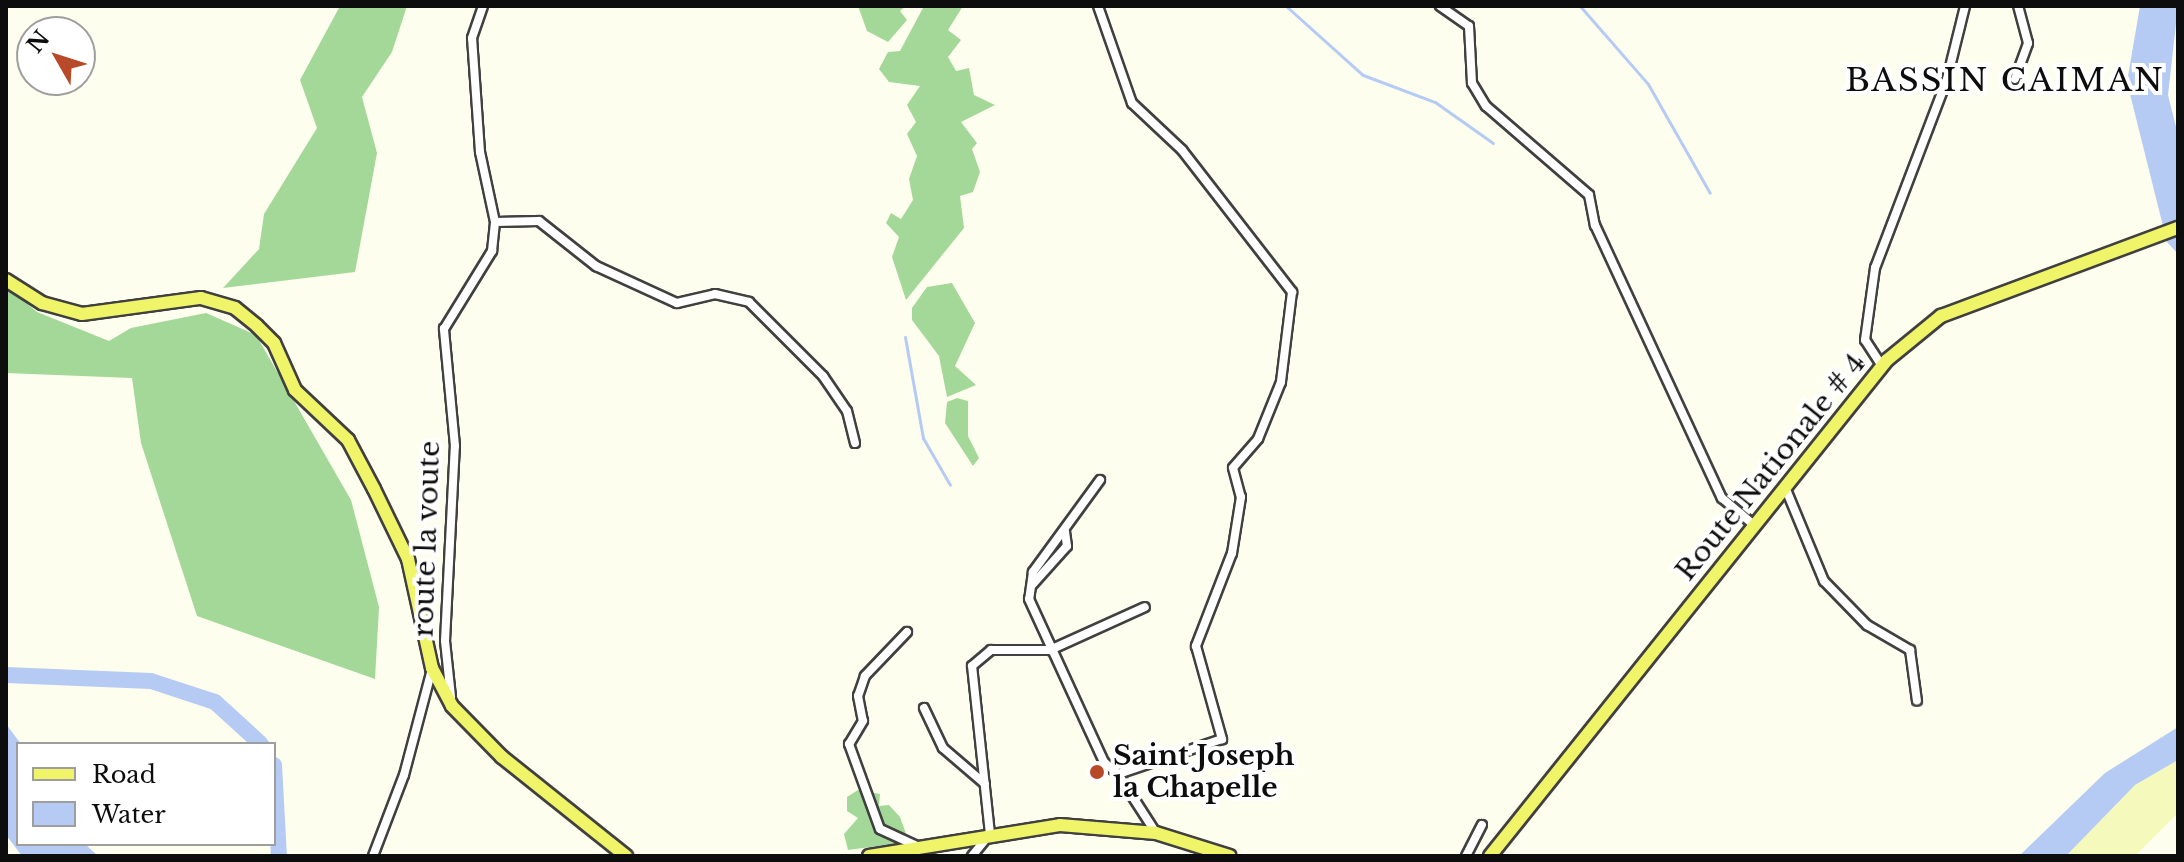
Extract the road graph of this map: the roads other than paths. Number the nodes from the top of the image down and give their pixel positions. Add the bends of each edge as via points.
1 (483, 6) edge
2 (1098, 6) edge
3 (1440, 6) edge
4 (1965, 6) edge
5 (2018, 6) edge
6 (2015, 79) dead end
7 (495, 222) junction
8 (2178, 228) edge
9 (6, 280) edge
10 (1882, 366) junction
11 (855, 443) dead end
12 (1100, 480) dead end
13 (1785, 487) junction
14 (1754, 525) junction
15 (1145, 607) dead end
16 (907, 632) dead end
17 (1050, 650) junction
18 (432, 668) junction
19 (1917, 701) dead end
20 (452, 706) junction
21 (924, 708) dead end
22 (1118, 774) junction
23 (985, 784) junction
24 (1482, 825) dead end
25 (1156, 833) junction
26 (990, 834) junction
27 (919, 847) junction
28 (621, 854) edge
29 (373, 856) edge
30 (869, 856) edge
31 (972, 856) edge
32 (1230, 856) edge
33 (1466, 856) edge
34 (1490, 856) edge

1 - 7 street, route la voute via 472,38 480,152
2 - 22 street via 1132,103 1182,150 1256,254 1292,292 1281,382 1258,439 1233,468 1241,497 1232,553 1196,646 1222,739
3 - 14 street via 1469,26 1472,83 1486,106 1589,195 1595,225 1722,498
4 - 10 street via 1947,79 1875,268 1865,340
5 - 6 street via 2028,43
7 - 11 street via 539,221 596,266 677,303 715,294 749,302 823,376 847,411
7 - 20 street, route la voute via 486,265 444,329 455,446 445,641
8 - 10 main road, Route Nationale # 4 via 1941,316
9 - 18 main road via 42,303 82,314 201,298 235,308 257,326 274,343 295,390 348,440 374,489 408,559
10 - 13 main road, Route Nationale # 4
12 - 17 street via 1033,572 1031,612
13 - 14 main road, Route Nationale # 4
13 - 19 street via 1824,581 1867,625 1910,650
14 - 34 main road, Route Nationale # 4
15 - 17 street
16 - 27 street via 865,676 858,696 863,721 849,744 880,829
17 - 22 street via 1104,762
17 - 23 street via 991,650 972,666
18 - 20 main road
18 - 29 street via 404,775
20 - 28 main road
21 - 23 street via 943,748
22 - 25 street
23 - 26 street
24 - 33 street
25 - 26 main road via 1060,825
25 - 32 main road
26 - 27 main road
26 - 31 street
27 - 30 main road

